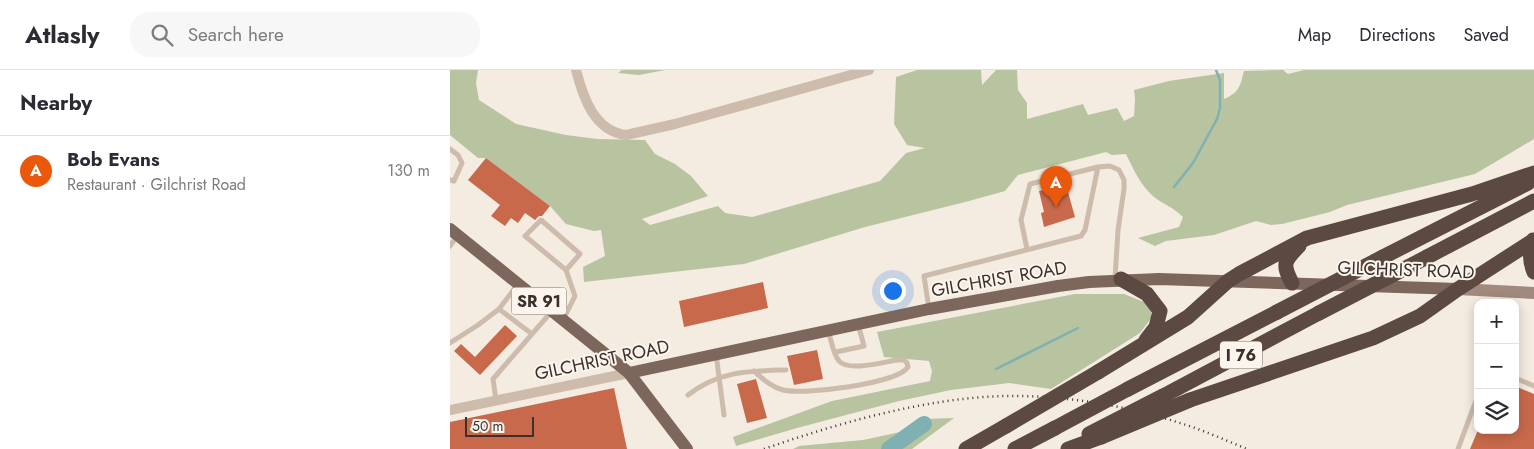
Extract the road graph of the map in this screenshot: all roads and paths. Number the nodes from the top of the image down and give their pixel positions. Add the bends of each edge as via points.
1 (576, 70) edge
2 (868, 70) edge
3 (450, 148) edge
4 (1098, 167) junction
5 (1534, 173) edge
6 (450, 180) edge
7 (1534, 180) edge
8 (1534, 201) edge
9 (453, 237) edge
10 (1307, 238) junction
11 (1534, 240) edge
12 (1028, 249) junction
13 (566, 270) junction
14 (1534, 272) edge
15 (1118, 280) junction
16 (1228, 281) junction
17 (1292, 283) junction
18 (518, 284) junction
19 (1458, 289) junction
20 (1534, 293) edge
21 (499, 309) junction
22 (929, 309) junction
23 (552, 311) junction
24 (563, 320) junction
25 (858, 324) junction
26 (828, 330) junction
27 (532, 334) junction
28 (450, 344) edge
29 (1139, 347) junction
30 (836, 352) junction
31 (716, 354) junction
32 (786, 370) dead end
33 (754, 371) junction
34 (628, 373) junction
35 (719, 377) junction
36 (1519, 380) edge
37 (1534, 386) edge
38 (688, 395) dead end
39 (496, 400) junction
40 (1474, 406) edge
41 (450, 410) edge
42 (724, 416) dead end
43 (1095, 435) junction
44 (687, 449) edge
45 (966, 449) edge
46 (1015, 449) edge
47 (1062, 449) edge
48 (1068, 449) edge
49 (1458, 449) edge

1 - 2 street via 594,115 605,127 626,135
3 - 6 lane via 462,163 454,181
4 - 12 lane via 1083,234
4 - 12 lane via 1030,184 1021,220
4 - 15 lane via 1115,168 1124,180 1118,230
5 - 10 highway via 1472,194
7 - 46 highway, I 76, bridge
8 - 43 highway, I 76, bridge
9 - 18 main road, SR 91
10 - 16 highway
10 - 17 highway via 1287,258 1284,269
11 - 14 highway via 1530,264
11 - 19 highway
12 - 22 lane via 924,276
13 - 13 lane via 525,236 541,220 580,254
13 - 24 lane via 575,296
15 - 16 main road, GILCHRIST ROAD
15 - 22 main road, GILCHRIST ROAD via 1058,286
15 - 29 highway via 1148,294 1160,311 1153,331
16 - 17 main road, GILCHRIST ROAD
16 - 29 highway via 1188,317
17 - 19 main road, GILCHRIST ROAD
18 - 21 lane
18 - 23 main road, SR 91
19 - 20 main road, GILCHRIST ROAD
19 - 43 highway, bridge via 1420,316 1373,338
21 - 27 lane
21 - 28 lane
22 - 25 main road, GILCHRIST ROAD
23 - 24 main road, SR 91
23 - 27 lane
24 - 34 main road, SR 91
25 - 26 main road, GILCHRIST ROAD
25 - 30 lane via 864,346
26 - 30 lane
26 - 31 main road, GILCHRIST ROAD
27 - 39 lane via 492,379
29 - 45 highway, bridge
30 - 33 lane via 837,359 845,365 904,360 908,367 894,377 849,388 796,392 774,388
31 - 34 main road, GILCHRIST ROAD
31 - 35 lane
32 - 33 lane
33 - 35 lane
34 - 39 street, GILCHRIST ROAD
34 - 44 main road, SR 91
35 - 38 lane
35 - 42 lane
36 - 37 lane
39 - 41 street, GILCHRIST ROAD
40 - 49 lane
43 - 47 highway, I 76
43 - 48 highway

